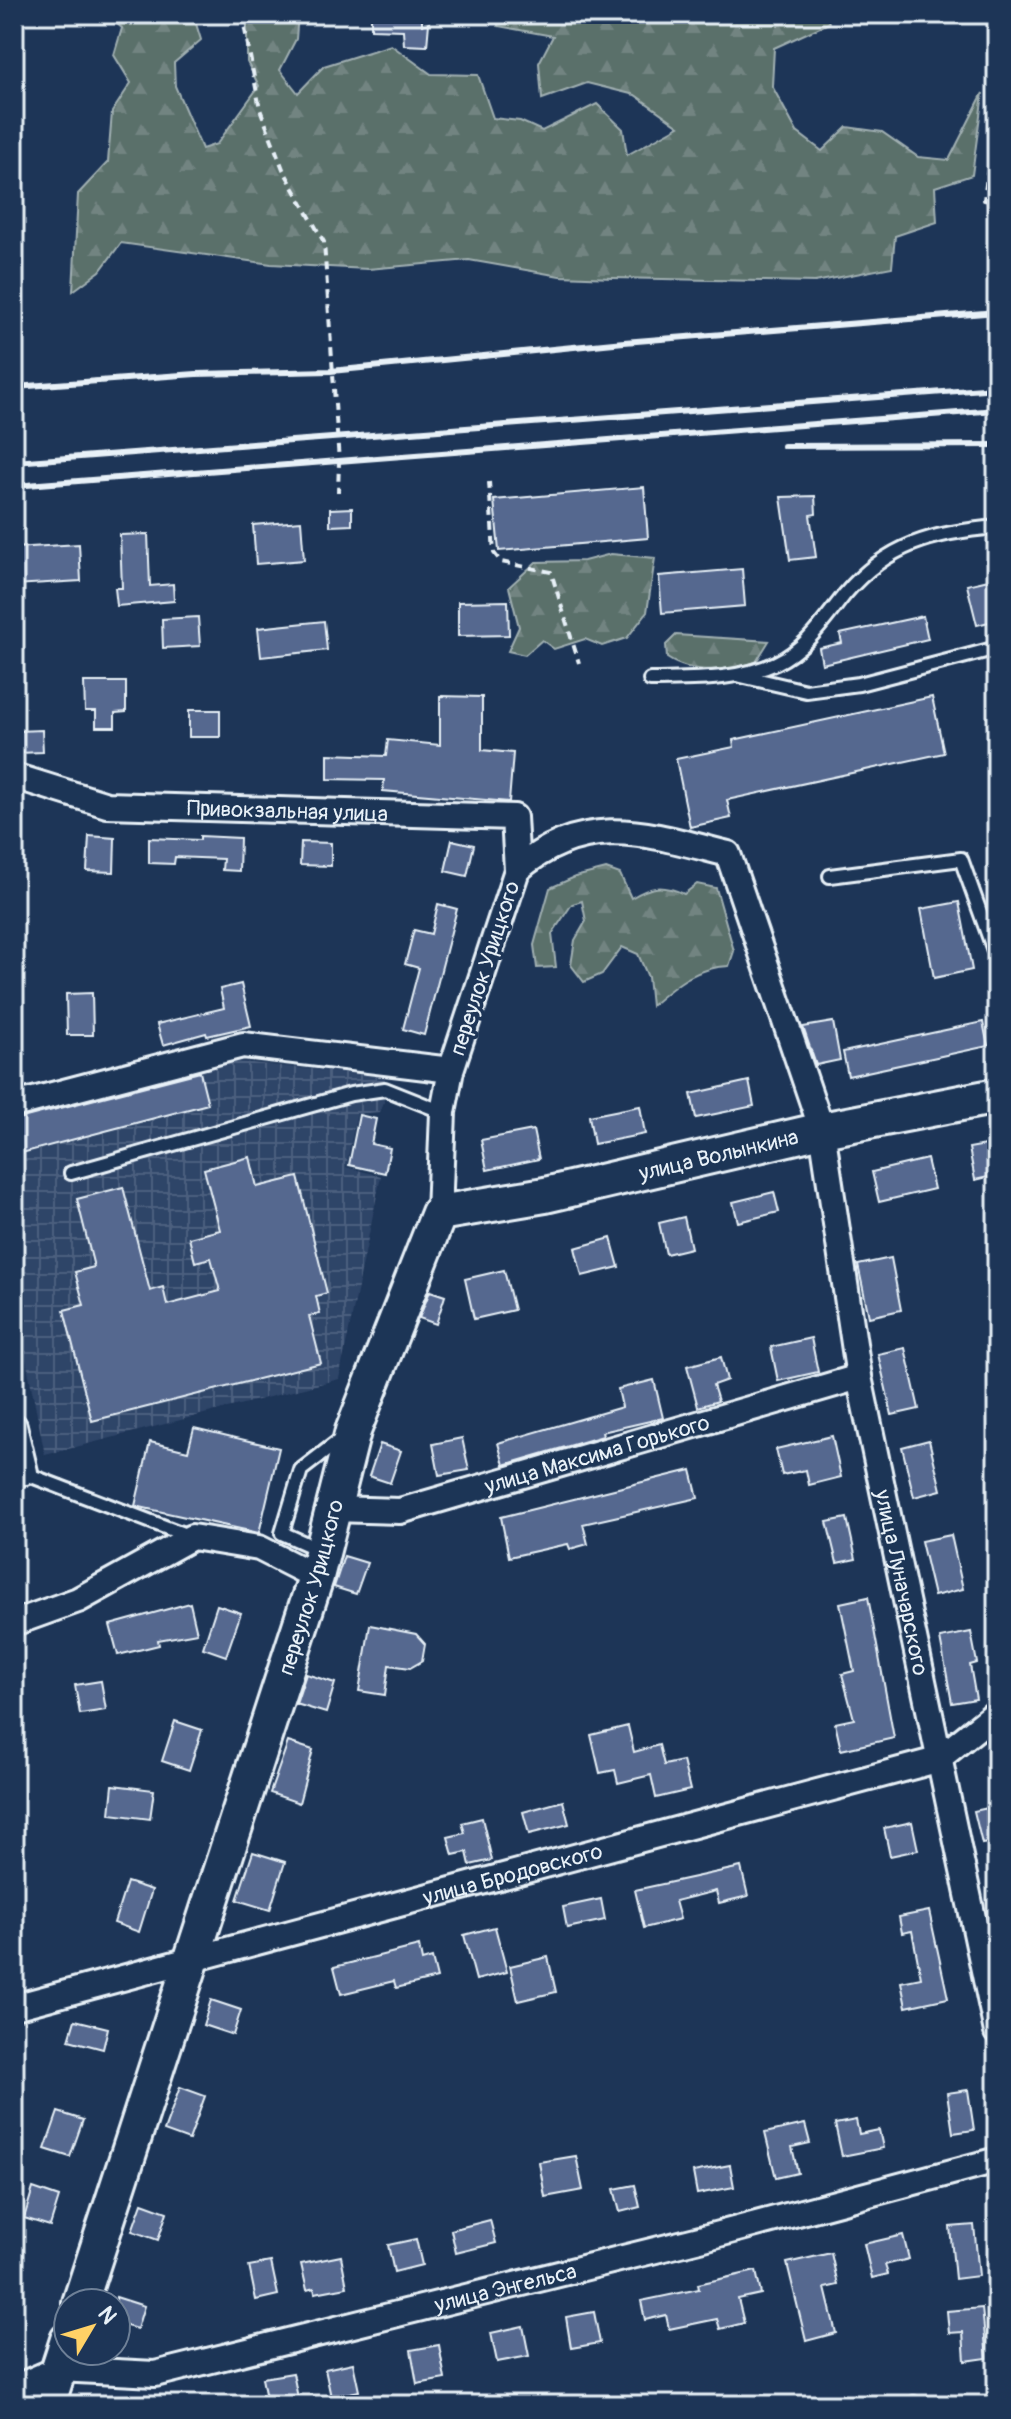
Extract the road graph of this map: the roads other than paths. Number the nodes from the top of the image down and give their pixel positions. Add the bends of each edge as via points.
1 (997, 527) edge
2 (997, 648) edge
3 (741, 676) junction
4 (650, 680) dead end
5 (14, 776) edge
6 (517, 870) junction
7 (830, 876) dead end
8 (997, 959) edge
9 (451, 1070) junction
10 (997, 1096) edge
11 (14, 1105) edge
12 (443, 1112) junction
13 (822, 1130) junction
14 (71, 1173) dead end
15 (439, 1213) junction
16 (859, 1377) junction
17 (14, 1426) edge
18 (353, 1431) junction
19 (20, 1472) edge
20 (333, 1509) junction
21 (192, 1537) junction
22 (319, 1564) junction
23 (14, 1623) edge
24 (997, 1712) edge
25 (937, 1760) junction
26 (192, 1961) junction
27 (14, 2007) edge
28 (997, 2032) edge
29 (997, 2160) edge
30 (85, 2287) edge
31 (52, 2362) edge
32 (59, 2367) edge
33 (123, 2367) edge
34 (14, 2388) edge
35 (47, 2405) edge

1 - 3 lane via 917,540 883,560 848,591 813,635 779,662
2 - 3 lane via 859,684 806,691
3 - 4 lane
5 - 6 street, Привокзальная улица via 107,805 514,817
6 - 9 street, переулок Урицкого
6 - 13 street, улица Луначарского via 577,834 640,832 728,854
7 - 8 lane via 961,859
9 - 11 street via 243,1045
9 - 12 street, переулок Урицкого
10 - 13 street, улица Волынкина
12 - 14 lane via 385,1089 351,1094
12 - 15 street, переулок Урицкого
13 - 15 street, улица Волынкина via 545,1195
13 - 16 street, улица Луначарского
15 - 18 street, переулок Урицкого
16 - 20 street, улица Максима Горького via 400,1511
16 - 25 street, улица Луначарского
17 - 19 street
18 - 20 street, переулок Урицкого
18 - 22 lane via 301,1470 282,1533
19 - 21 lane
20 - 22 street, переулок Урицкого
21 - 22 street
21 - 23 street via 78,1600
22 - 26 street, переулок Урицкого
24 - 25 street, улица Бродовского
25 - 26 street, улица Бродовского
25 - 28 street, улица Луначарского
26 - 27 street, улица Бродовского
26 - 30 street, переулок Урицкого
29 - 33 street, улица Энгельса via 155,2374
31 - 34 street, улица Энгельса
32 - 35 street

